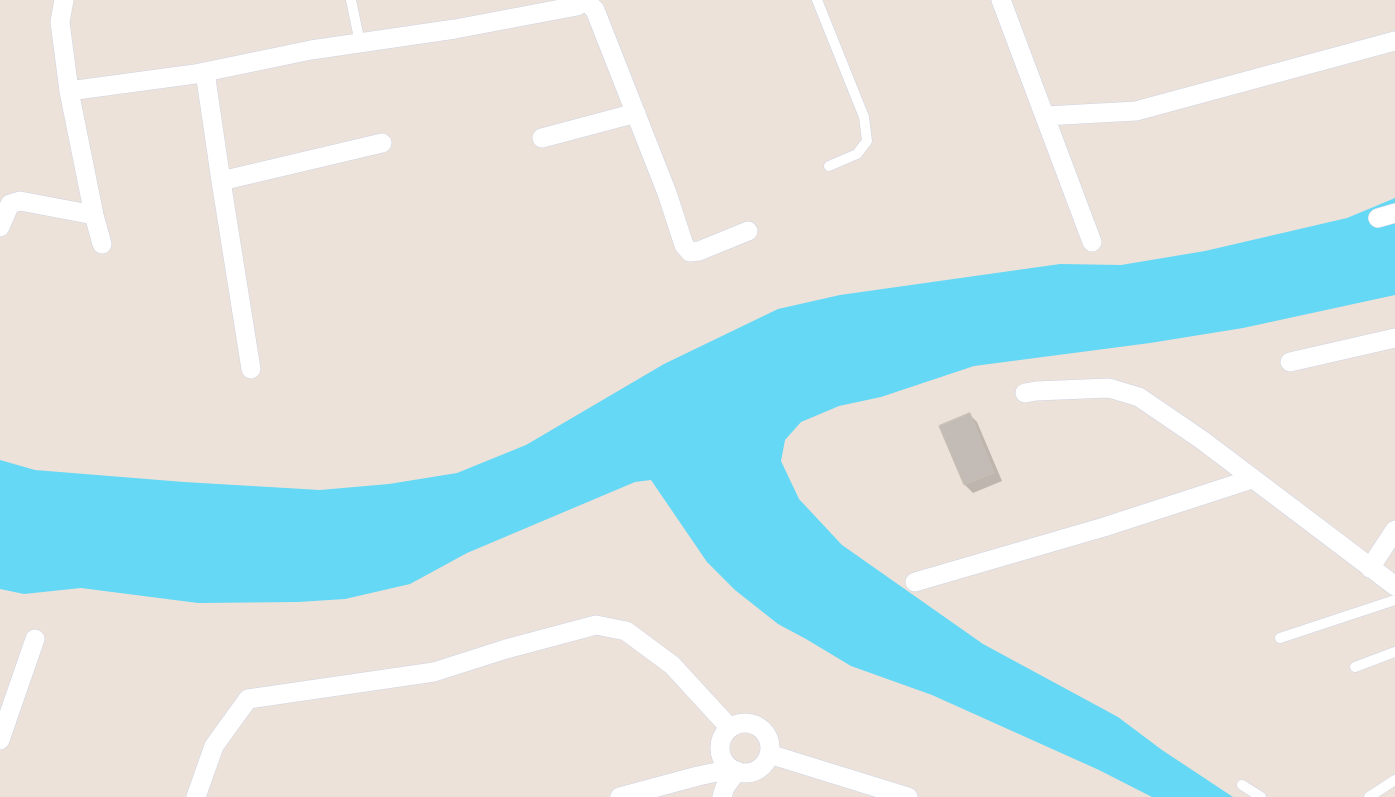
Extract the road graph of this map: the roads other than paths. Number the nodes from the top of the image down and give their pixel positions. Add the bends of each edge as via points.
1 (64, 0) edge
2 (351, 0) edge
3 (817, 0) edge
4 (1000, 0) edge
5 (586, 1) edge
6 (1395, 41) edge
7 (360, 43) junction
8 (205, 72) junction
9 (69, 91) junction
10 (636, 113) junction
11 (1045, 116) junction
12 (542, 138) dead end
13 (382, 143) dead end
14 (829, 166) dead end
15 (221, 181) junction
16 (94, 215) junction
17 (0, 227) edge
18 (748, 231) dead end
19 (1092, 242) dead end
20 (102, 244) dead end
21 (1395, 338) edge
22 (1290, 362) dead end
23 (251, 369) dead end
24 (1025, 393) dead end
25 (1252, 478) junction
26 (1395, 530) edge
27 (1370, 568) junction
28 (915, 582) dead end
29 (1395, 586) edge
30 (1395, 600) edge
31 (1280, 638) dead end
32 (35, 639) dead end
33 (1395, 652) edge
34 (1355, 667) dead end
35 (729, 727) junction
36 (0, 740) edge
37 (769, 754) junction
38 (734, 770) junction
39 (1395, 780) edge
40 (1242, 785) dead end
41 (896, 795) edge
42 (196, 797) edge
43 (620, 797) edge
44 (722, 797) edge
45 (1261, 797) edge
46 (1369, 797) edge

1 - 9 street via 60,22
2 - 7 lane
3 - 14 lane via 864,117 867,141 857,154
4 - 11 street
5 - 7 street via 577,6 455,29
5 - 10 street via 595,10
6 - 11 street via 1136,111
7 - 8 street
8 - 9 street
8 - 15 street
9 - 16 street
10 - 12 street
10 - 18 street via 684,245 690,252
11 - 19 street
13 - 15 street
15 - 23 street
16 - 17 street via 20,201 10,204
16 - 20 street
21 - 22 street
24 - 25 street via 1109,388 1139,397
25 - 27 street
25 - 28 street via 1104,527
26 - 27 street
27 - 29 street
30 - 31 lane
32 - 36 street
33 - 34 lane
35 - 37 street via 744,722 759,726 769,739
35 - 38 street via 721,741 721,756
35 - 42 street via 672,665 626,631 596,625 434,672 248,699 214,746
37 - 38 street via 761,768 746,773
37 - 41 street
38 - 43 street
38 - 44 street
39 - 46 lane
40 - 45 lane

